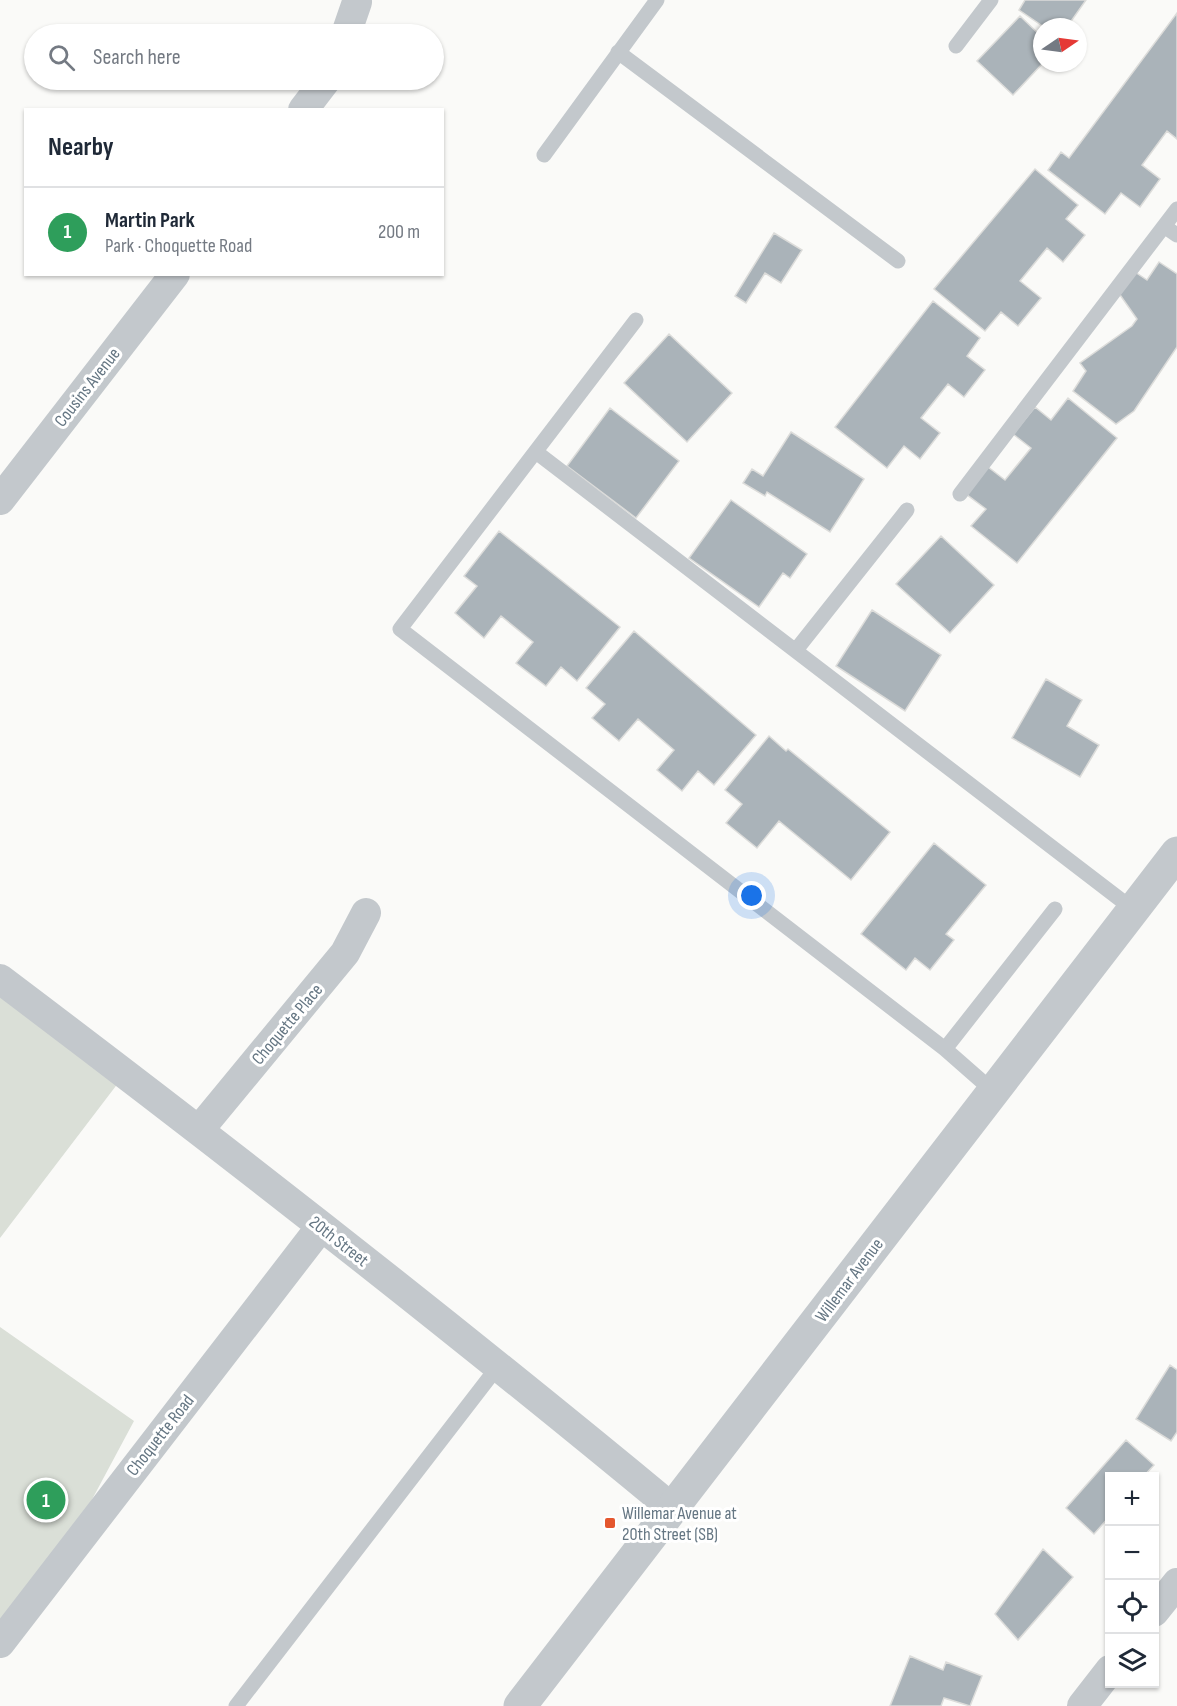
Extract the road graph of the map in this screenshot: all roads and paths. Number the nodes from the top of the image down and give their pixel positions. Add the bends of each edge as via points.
1 (657, 0) edge
2 (991, 0) edge
3 (357, 2) dead end
4 (349, 24) edge
5 (956, 46) dead end
6 (618, 52) junction
7 (318, 90) edge
8 (305, 108) edge
9 (544, 155) dead end
10 (1177, 209) edge
11 (1171, 230) edge
12 (898, 261) dead end
13 (173, 276) edge
14 (636, 320) dead end
15 (536, 452) junction
16 (960, 494) dead end
17 (0, 500) edge
18 (907, 510) dead end
19 (796, 650) junction
20 (1177, 853) edge
21 (1055, 909) dead end
22 (1134, 910) junction
23 (366, 913) dead end
24 (0, 979) edge
25 (945, 1049) junction
26 (994, 1092) junction
27 (199, 1130) junction
28 (320, 1228) junction
29 (499, 1365) junction
30 (673, 1509) junction
31 (1177, 1582) edge
32 (1159, 1607) edge
33 (0, 1643) edge
34 (1105, 1676) edge
35 (236, 1706) edge
36 (519, 1706) edge
37 (1082, 1706) edge

1 - 6 lane
2 - 5 lane
3 - 4 street
6 - 9 lane
6 - 12 lane
7 - 8 street
10 - 11 lane
11 - 16 lane
13 - 17 street, Cousins Avenue
14 - 15 lane
15 - 19 lane
15 - 25 lane via 400,629
18 - 19 lane
19 - 22 lane
20 - 22 street, Willemar Avenue
21 - 25 lane
22 - 26 street, Willemar Avenue
23 - 27 street, Choquette Place via 345,953
24 - 27 street, 20th Street
25 - 26 lane
26 - 30 street, Willemar Avenue
27 - 28 street, 20th Street
28 - 29 street, 20th Street
28 - 33 street, Choquette Road
29 - 30 street, 20th Street
29 - 35 lane
30 - 36 street, Willemar Avenue
31 - 32 street
34 - 37 street

